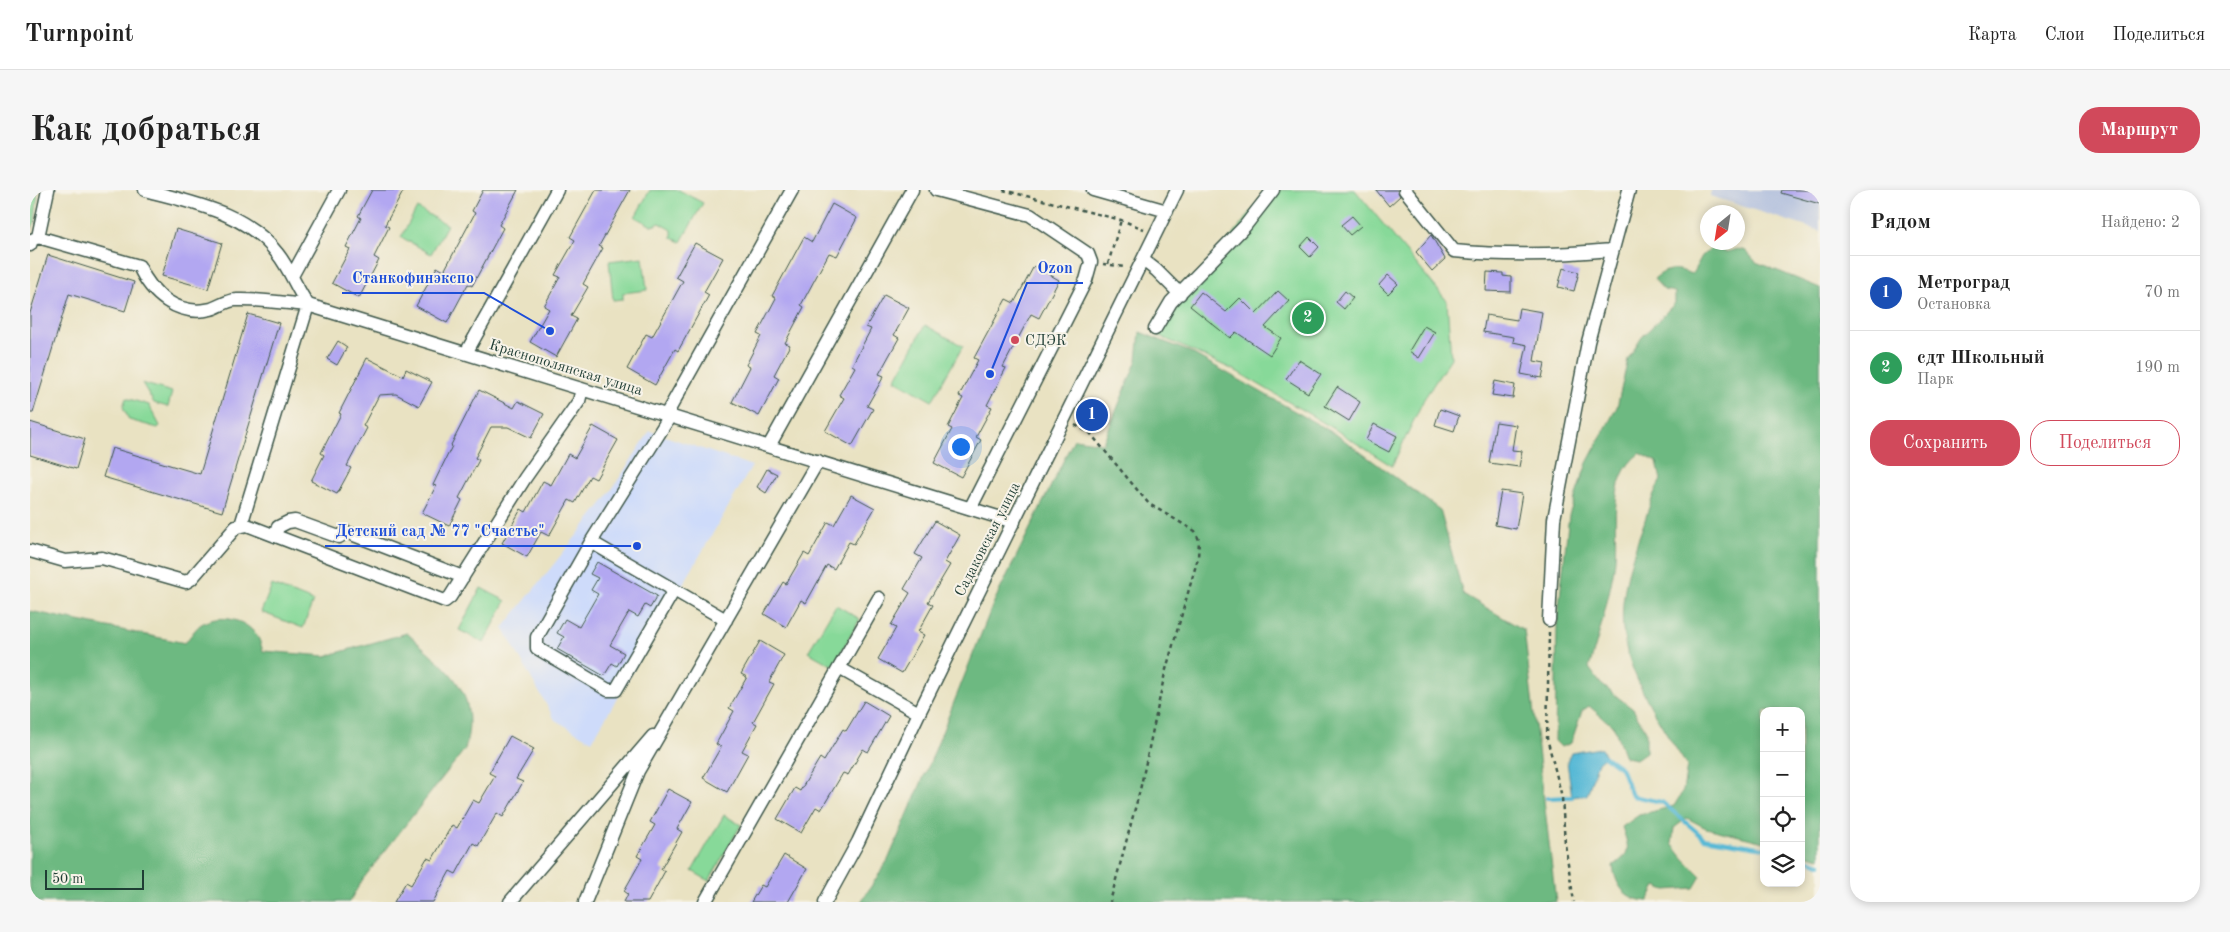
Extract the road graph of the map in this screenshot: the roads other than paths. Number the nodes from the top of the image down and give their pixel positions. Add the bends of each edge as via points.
1 (48, 190) edge
2 (145, 190) edge
3 (339, 190) edge
4 (557, 190) edge
5 (792, 190) edge
6 (912, 190) edge
7 (936, 190) edge
8 (1093, 190) edge
9 (1177, 190) edge
10 (1273, 190) edge
11 (1405, 190) edge
12 (1628, 190) edge
13 (1130, 195) edge
14 (1167, 211) junction
15 (34, 241) edge
16 (1612, 250) junction
17 (1140, 264) junction
18 (292, 276) junction
19 (1180, 294) junction
20 (308, 305) junction
21 (1155, 330) dead end
22 (466, 353) junction
23 (582, 389) junction
24 (668, 416) junction
25 (769, 446) junction
26 (818, 461) junction
27 (971, 507) junction
28 (1014, 522) junction
29 (241, 525) junction
30 (274, 536) junction
31 (591, 542) junction
32 (30, 551) edge
33 (463, 577) junction
34 (674, 590) junction
35 (879, 598) dead end
36 (726, 620) junction
37 (1549, 620) road end
38 (839, 668) junction
39 (675, 709) junction
40 (919, 713) junction
41 (510, 902) edge
42 (586, 902) edge
43 (705, 902) edge
44 (825, 902) edge

1 - 15 street
2 - 18 street via 225,214 252,228 275,250
3 - 18 street
4 - 22 street
5 - 24 street
6 - 25 street
7 - 27 street via 1030,215 1088,254 1091,260 1091,270
8 - 13 street
9 - 14 street, Садаковская улица
10 - 19 street via 1245,226
11 - 16 street via 1454,250 1554,255
12 - 16 street
13 - 14 street
14 - 17 street, Садаковская улица
15 - 20 street, Краснополянская улица via 139,266 154,292 167,303 187,310 210,310 234,300
16 - 37 street via 1588,342 1554,519
17 - 19 street
17 - 28 street, Садаковская улица
18 - 20 street
19 - 21 street
20 - 22 street, Краснополянская улица
20 - 29 street
22 - 23 street, Краснополянская улица
23 - 24 street, Краснополянская улица
23 - 33 street via 580,401 525,478
24 - 25 street, Краснополянская улица
24 - 31 street
25 - 26 street, Краснополянская улица
26 - 27 street, Краснополянская улица
26 - 36 street
27 - 28 street, Краснополянская улица
28 - 40 street, Садаковская улица
29 - 30 street
29 - 32 street via 186,582 102,558 66,561
30 - 33 street via 278,527 295,521 333,536 339,537 346,532
30 - 33 street via 441,601 448,600
31 - 34 street
31 - 34 street via 535,642 541,652 608,690 616,690
34 - 36 street
35 - 38 street
36 - 39 street
38 - 40 street
38 - 43 street
39 - 41 street
39 - 42 street via 638,771
40 - 44 street, Садаковская улица via 858,842

